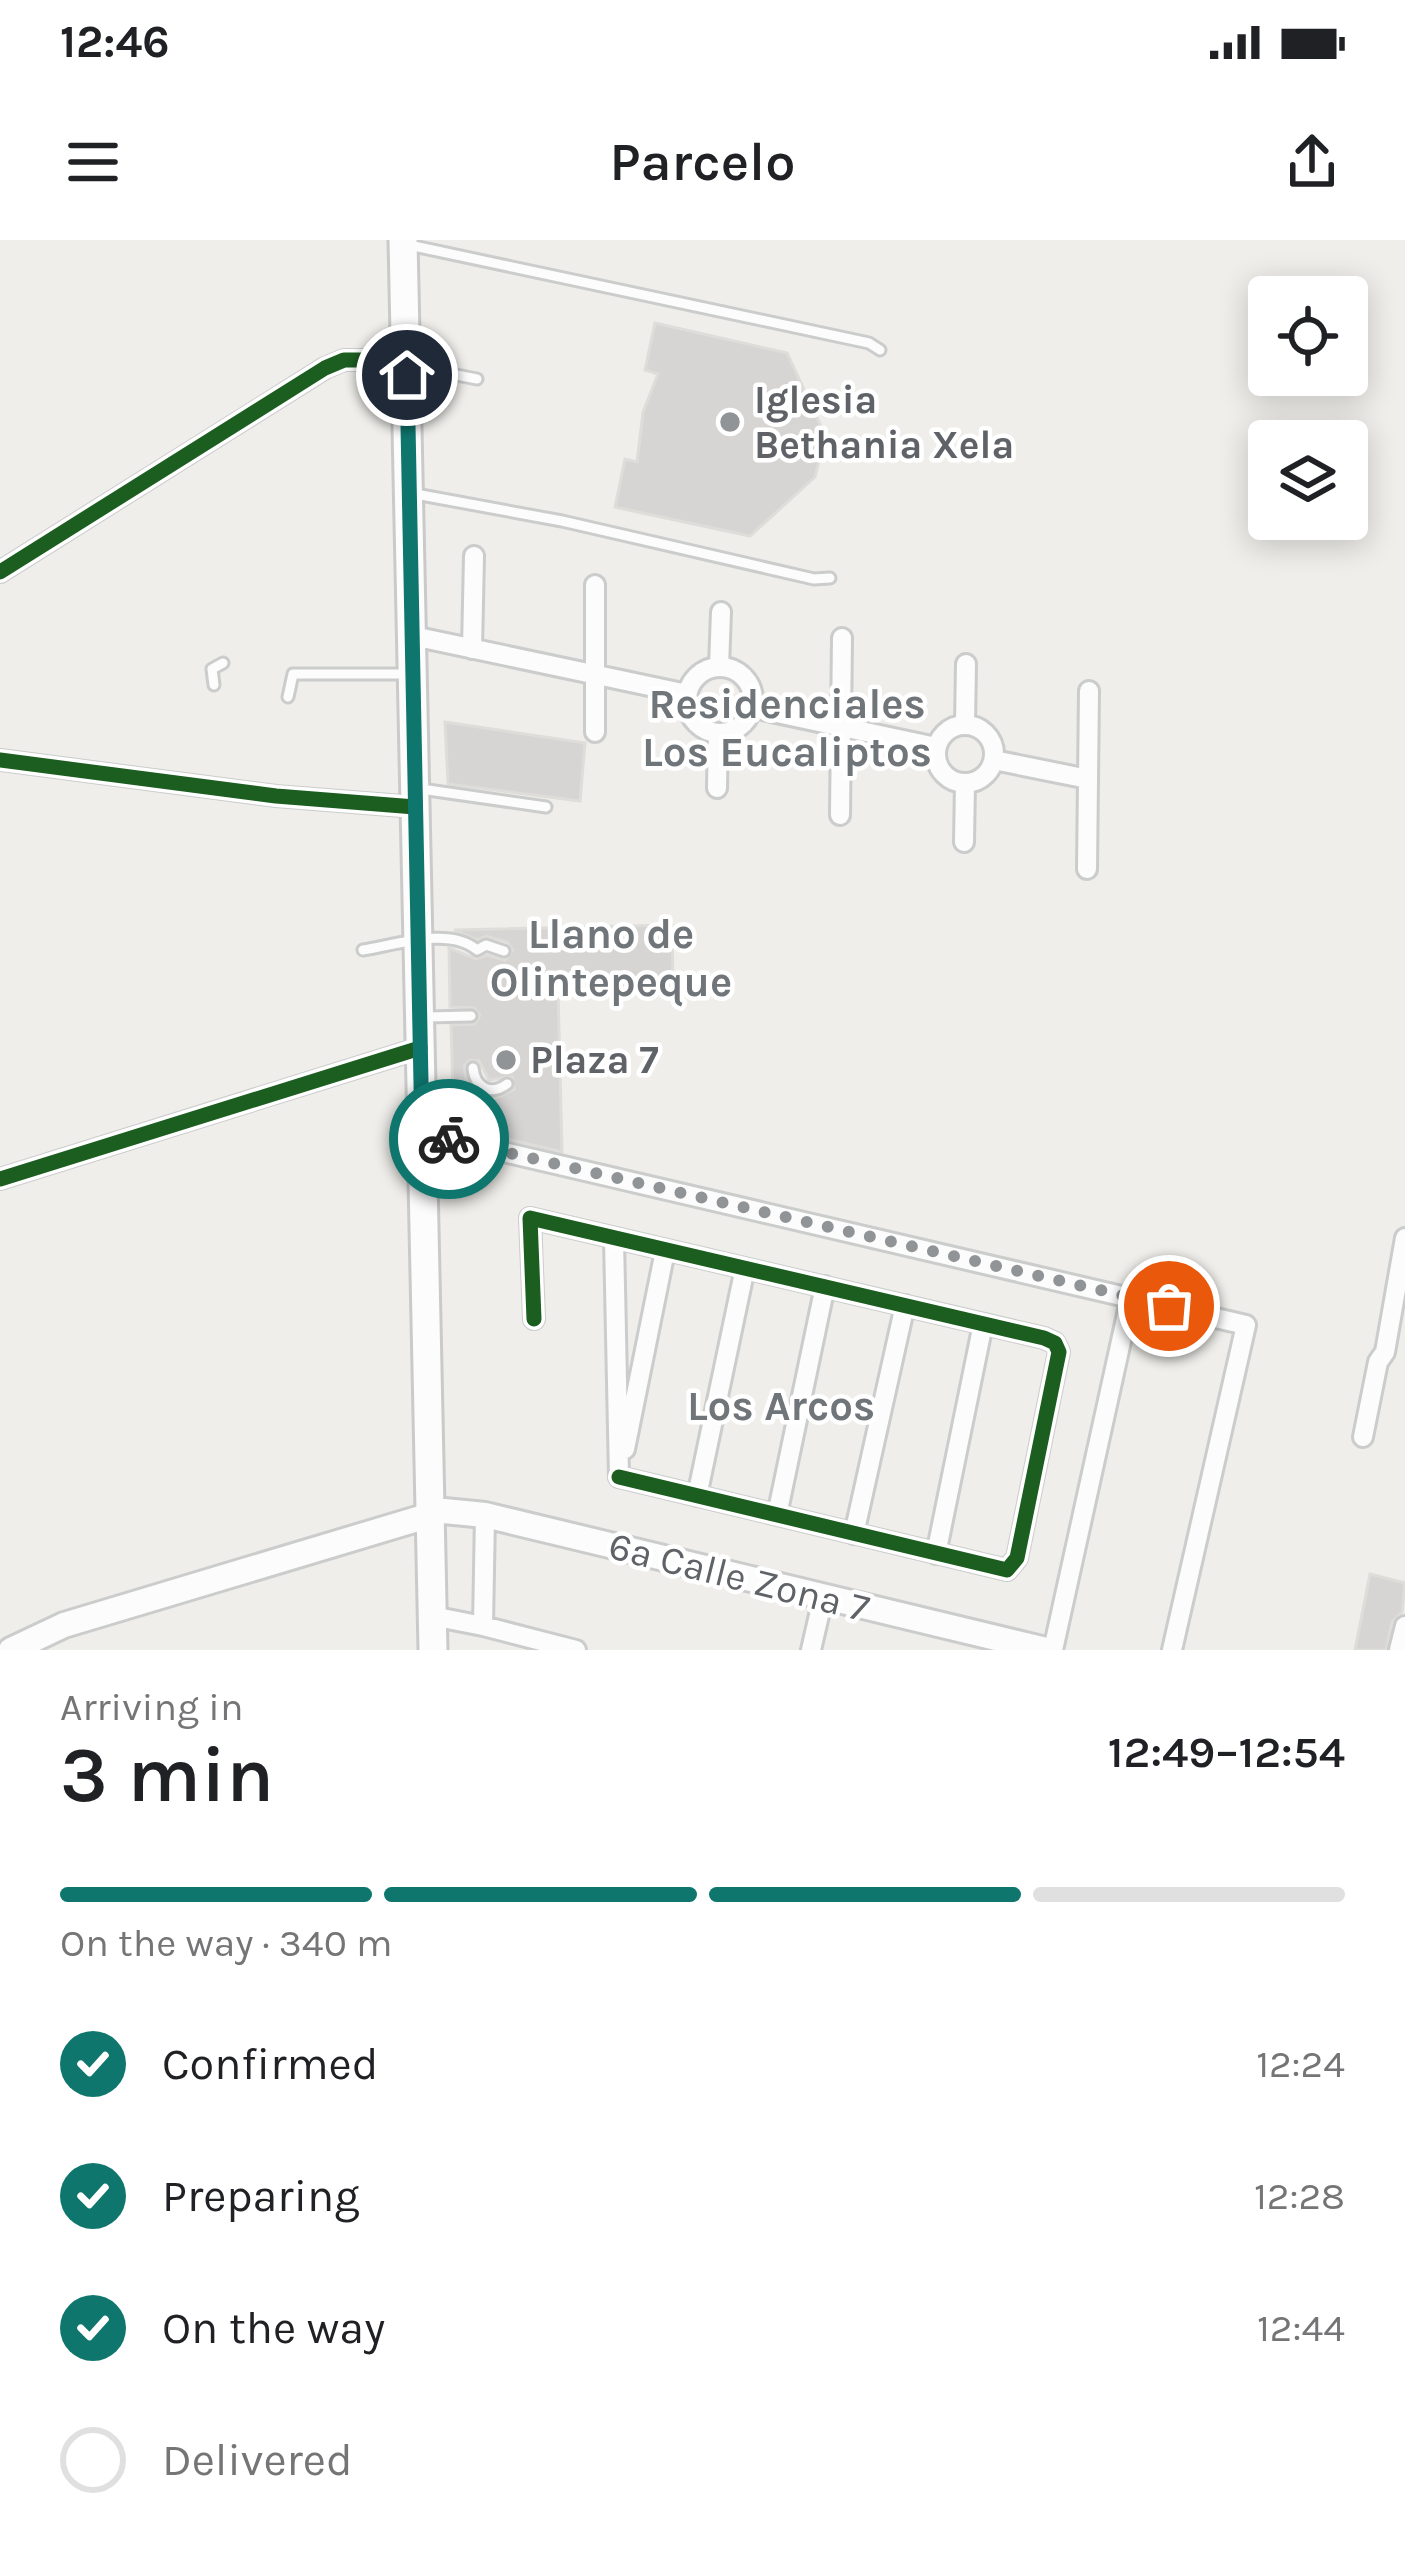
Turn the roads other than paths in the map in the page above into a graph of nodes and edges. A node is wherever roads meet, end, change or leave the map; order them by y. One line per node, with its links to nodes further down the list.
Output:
1 (403, 242): 2 (lane); 3 (main road)
2 (880, 350)
3 (406, 367): 4 (lane); 5 (main road); 7 (street)
4 (478, 380)
5 (410, 493): 8 (lane); 11 (main road)
6 (474, 556): 13 (street)
7 (0, 572)
8 (830, 578)
9 (596, 585): 18 (street)
10 (721, 612): 16 (street)
11 (413, 637): 13 (street); 17 (main road)
12 (842, 638): 25 (street)
13 (472, 649): 18 (street)
14 (223, 663): 19 (lane)
15 (966, 664): 24 (street)
16 (719, 667): 21 (street); 23 (street)
17 (414, 674): 22 (lane); 34 (main road)
18 (595, 675): 21 (street); 26 (street)
19 (214, 686)
20 (1089, 691): 31 (street)
21 (687, 694): 27 (street)
22 (288, 697)
23 (753, 708): 25 (street); 27 (street)
24 (965, 725): 28 (street); 30 (street)
25 (841, 727): 28 (street); 36 (street)
26 (595, 732)
27 (718, 733): 33 (street)
28 (936, 747): 32 (street)
29 (0, 760): 34 (street)
30 (994, 760): 31 (street); 32 (street)
31 (1088, 779): 38 (street)
32 (964, 784): 37 (street)
33 (717, 788)
34 (415, 798): 35 (lane); 39 (main road)
35 (546, 807)
36 (840, 815)
37 (964, 842)
38 (1087, 869)
39 (419, 940): 40 (lane); 41 (lane); 42 (main road)
40 (363, 950)
41 (504, 951)
42 (421, 1016): 43 (lane); 44 (main road)
43 (471, 1016)
44 (421, 1048): 47 (main road); 48 (street)
45 (473, 1068): 46 (lane)
46 (507, 1084)
47 (422, 1133): 54 (street); 62 (main road)
48 (0, 1179)
49 (1405, 1238): 58 (street)
50 (614, 1239): 51 (street); 56 (street); 60 (street)
51 (665, 1251): 52 (street); 60 (street)
52 (745, 1268): 53 (street); 61 (street)
53 (825, 1286): 55 (street); 63 (street)
54 (1131, 1296): 75 (street); 76 (street)
55 (904, 1305): 57 (street); 65 (street)
56 (534, 1319)
57 (983, 1324): 66 (street); 66 (street)
58 (1395, 1354): 59 (street)
59 (1363, 1437)
60 (619, 1477): 61 (street)
61 (697, 1496): 63 (street)
62 (430, 1513): 64 (street, 6a Calle Zona 7); 68 (main road); 71 (street)
63 (777, 1515): 65 (street)
64 (485, 1516): 67 (street, 6a Calle Zona 7); 70 (street)
65 (854, 1534): 66 (street)
66 (936, 1554)
67 (823, 1598): 74 (street); 75 (street, 6a Calle Zona 7)
68 (432, 1616): 70 (street); 72 (main road)
69 (1405, 1626): 77 (street)
70 (483, 1627): 73 (street)
71 (11, 1650)
72 (433, 1650)
73 (576, 1650)
74 (811, 1650)
75 (1050, 1650)
76 (1172, 1650)
77 (1399, 1650)

